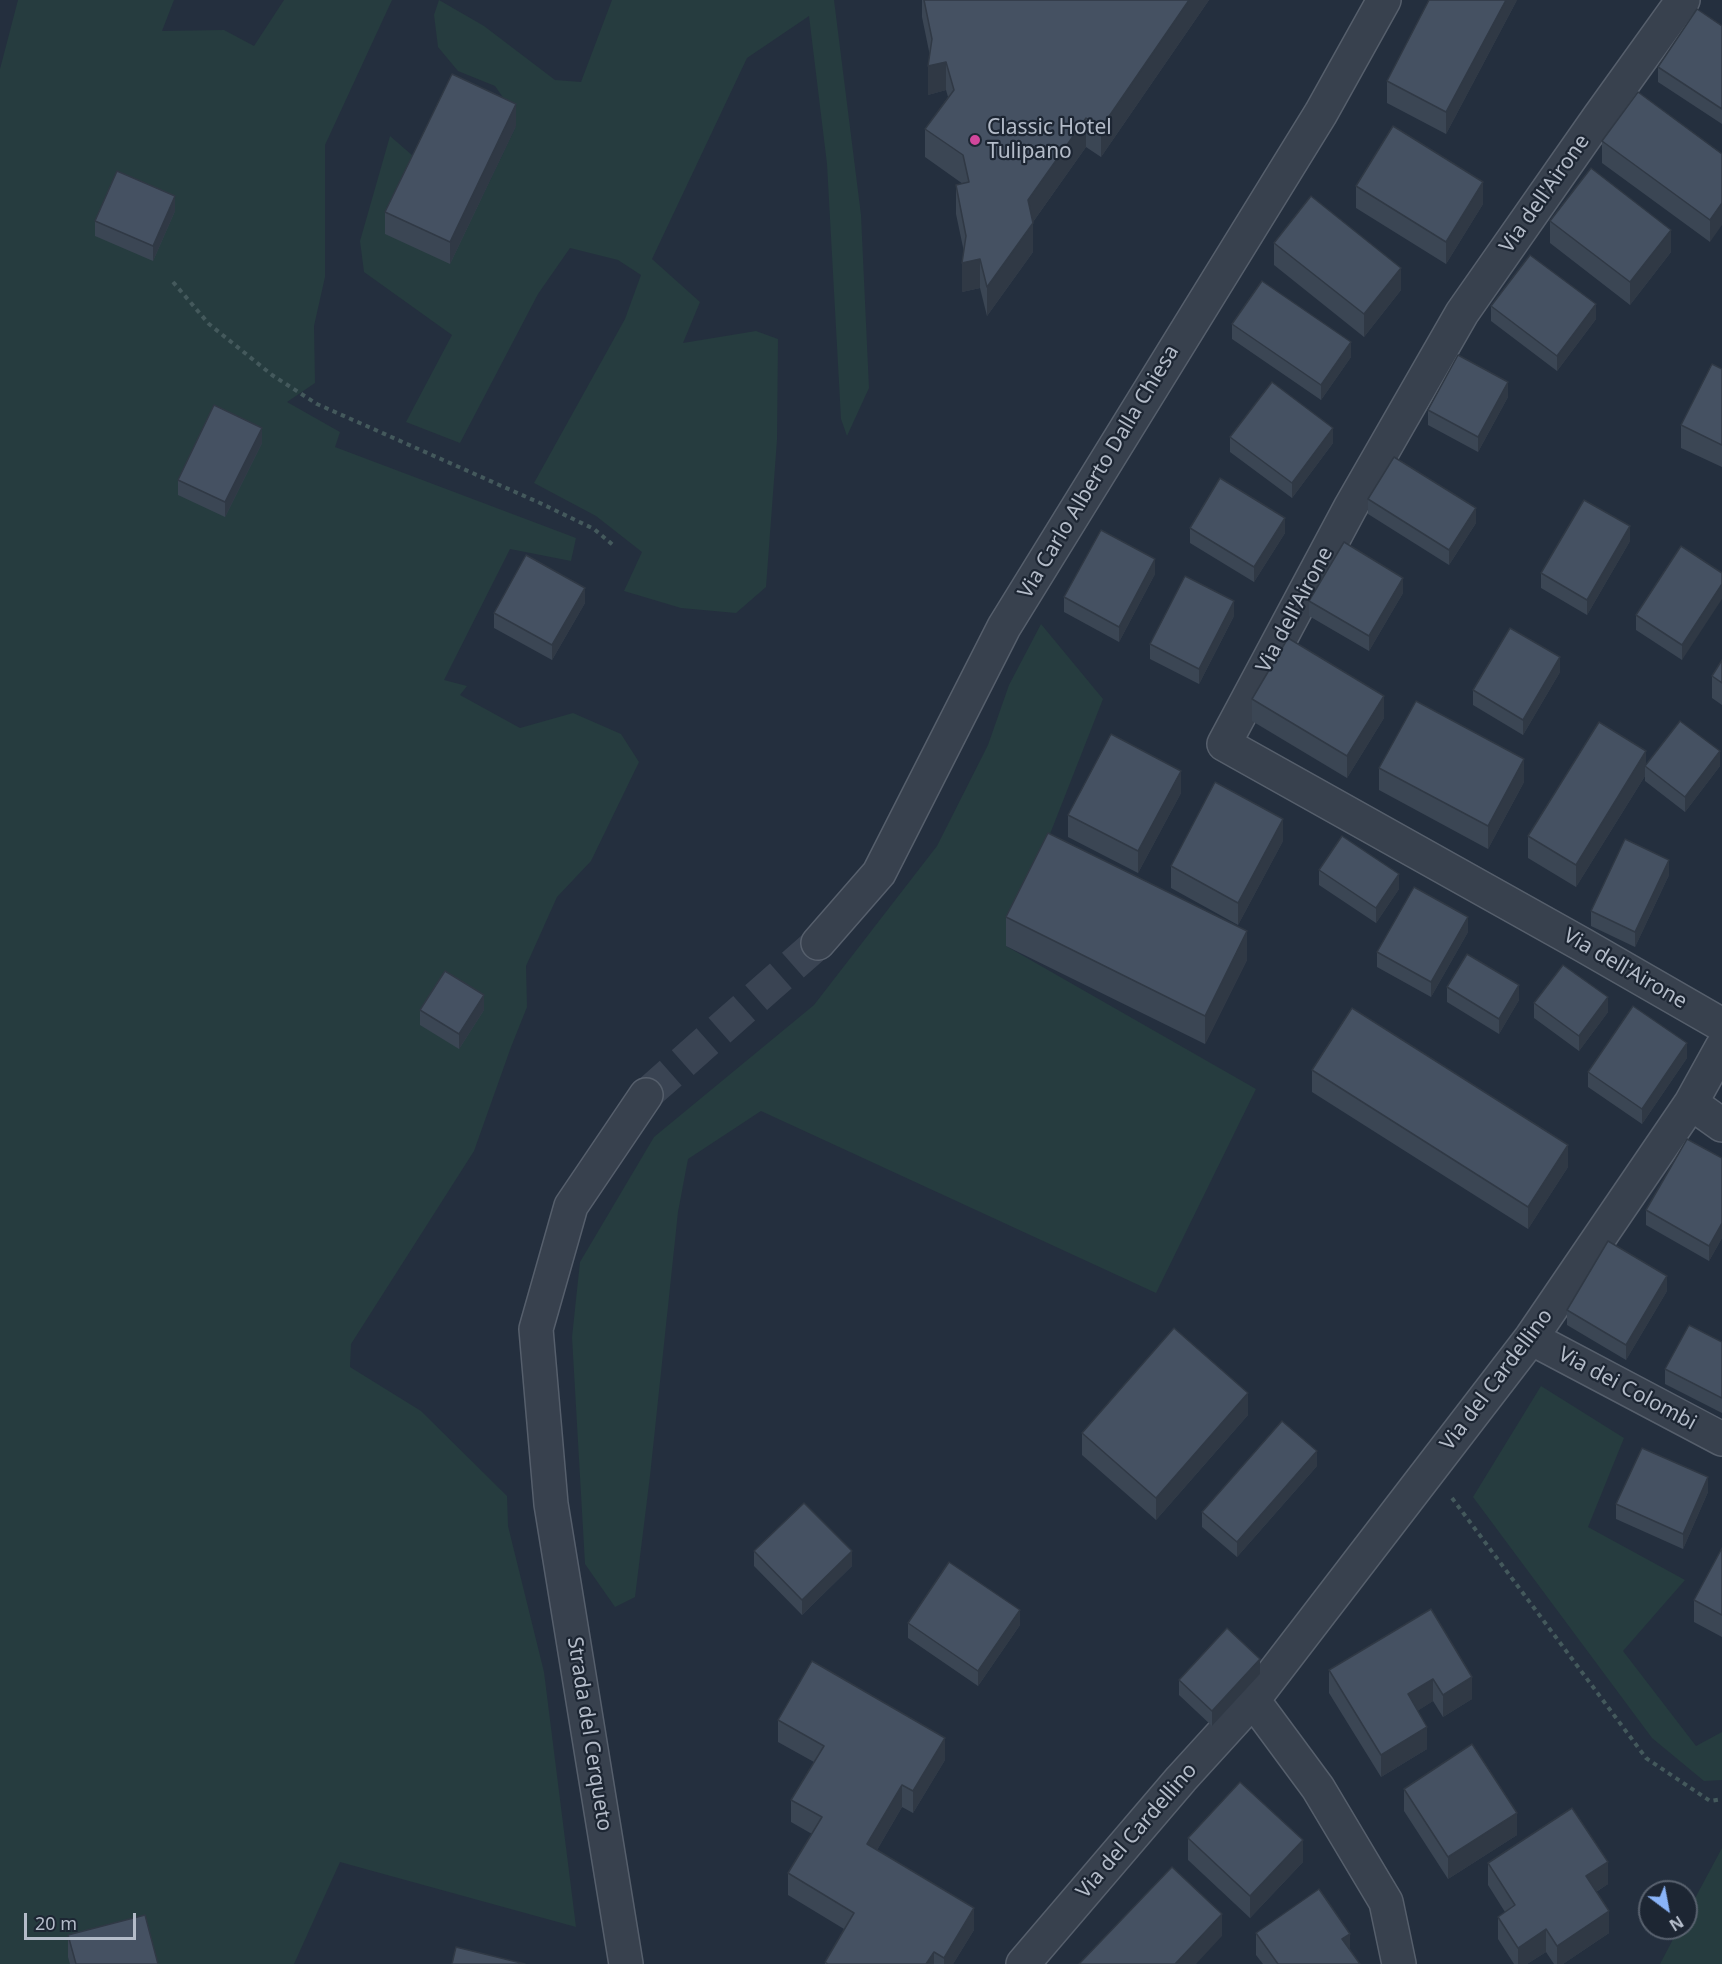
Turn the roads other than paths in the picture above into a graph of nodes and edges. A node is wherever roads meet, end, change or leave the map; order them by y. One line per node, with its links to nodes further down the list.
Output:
1 (1384, 0): 3 (street, Via Carlo Alberto Dalla Chiesa)
2 (1683, 0): 4 (street, Via dell'Airone)
3 (818, 943)
4 (1722, 1025)
5 (1722, 1047): 7 (street, Via del Cardellino)
6 (646, 1095): 12 (street, Strada del Cerqueto)
7 (1691, 1103): 8 (street); 9 (street, Via del Cardellino)
8 (1722, 1125)
9 (1532, 1338): 10 (street, Via dei Colombi); 11 (street, Via del Cardellino)
10 (1722, 1439)
11 (1253, 1700): 13 (street, Via del Cardellino); 14 (street)
12 (627, 1964)
13 (1023, 1964)
14 (1399, 1964)

